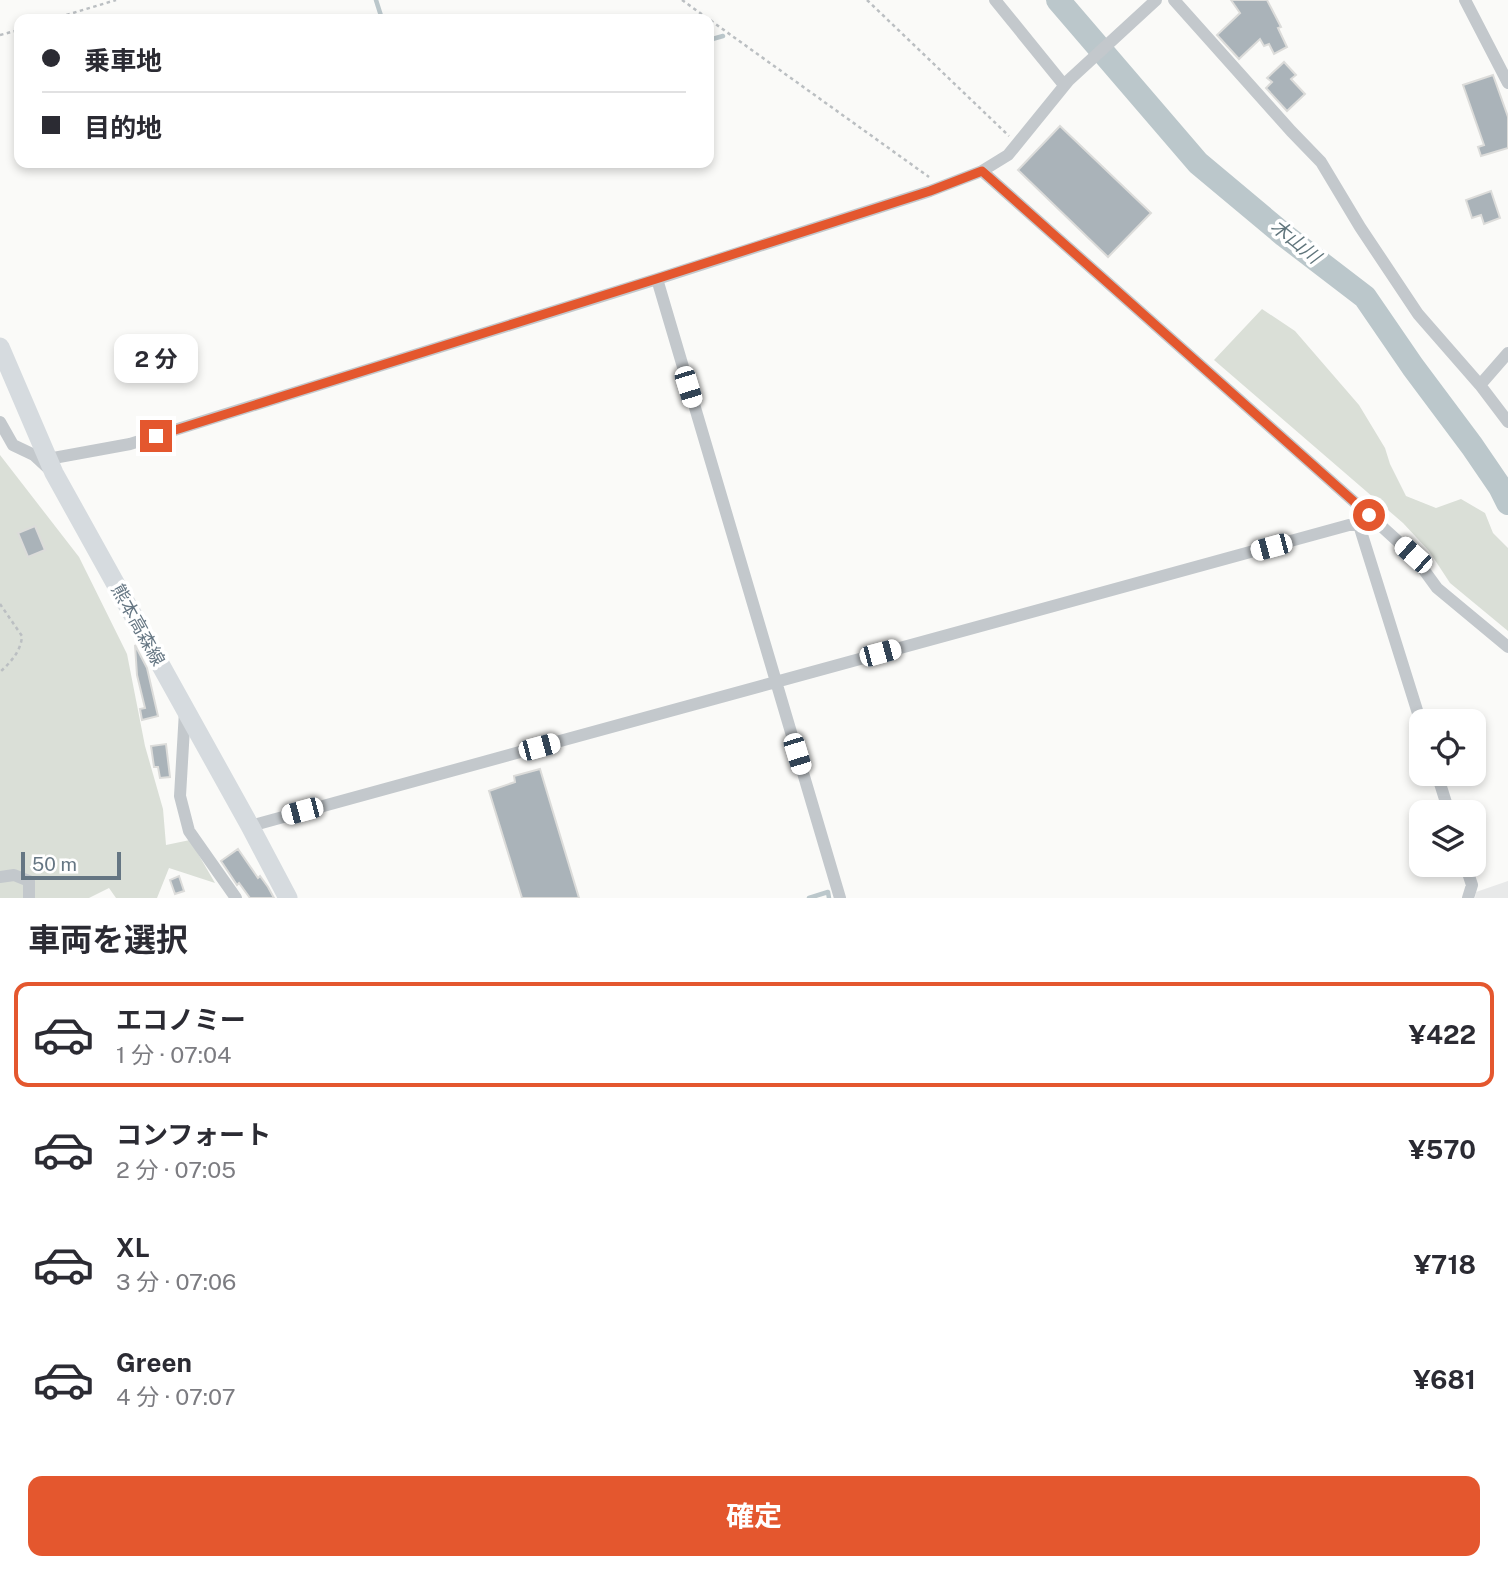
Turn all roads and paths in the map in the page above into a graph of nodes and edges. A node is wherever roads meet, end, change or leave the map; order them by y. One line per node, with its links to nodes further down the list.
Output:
1 (116, 0): 8 (path)
2 (682, 0): 9 (path)
3 (867, 0): 13 (path)
4 (995, 0): 11 (street)
5 (1156, 0): 11 (street)
6 (1174, 0): 19 (street)
7 (1465, 0): 12 (street)
8 (70, 14)
9 (702, 14)
10 (714, 23): 15 (path)
11 (1066, 82): 13 (street)
12 (1508, 83)
13 (1017, 144): 14 (street)
14 (982, 171): 15 (street); 23 (street)
15 (942, 186): 16 (street)
16 (656, 279): 22 (street); 28 (street)
17 (0, 347): 22 (main road, 熊本高森線)
18 (1508, 353): 19 (street)
19 (1479, 385): 21 (street)
20 (0, 422): 22 (street)
21 (1508, 422)
22 (51, 466): 29 (main road, 熊本高森線)
23 (1369, 515): 24 (street); 26 (street)
24 (1359, 525): 28 (street); 30 (street)
25 (0, 604): 27 (path)
26 (1508, 647)
27 (0, 672)
28 (776, 682): 31 (street); 37 (street)
29 (185, 709): 31 (main road, 熊本高森線); 35 (street)
30 (1417, 709)
31 (250, 826): 36 (main road, 熊本高森線)
32 (0, 877): 34 (street)
33 (1469, 877): 38 (street)
34 (29, 898)
35 (236, 898)
36 (288, 898)
37 (840, 898)
38 (1468, 898)

